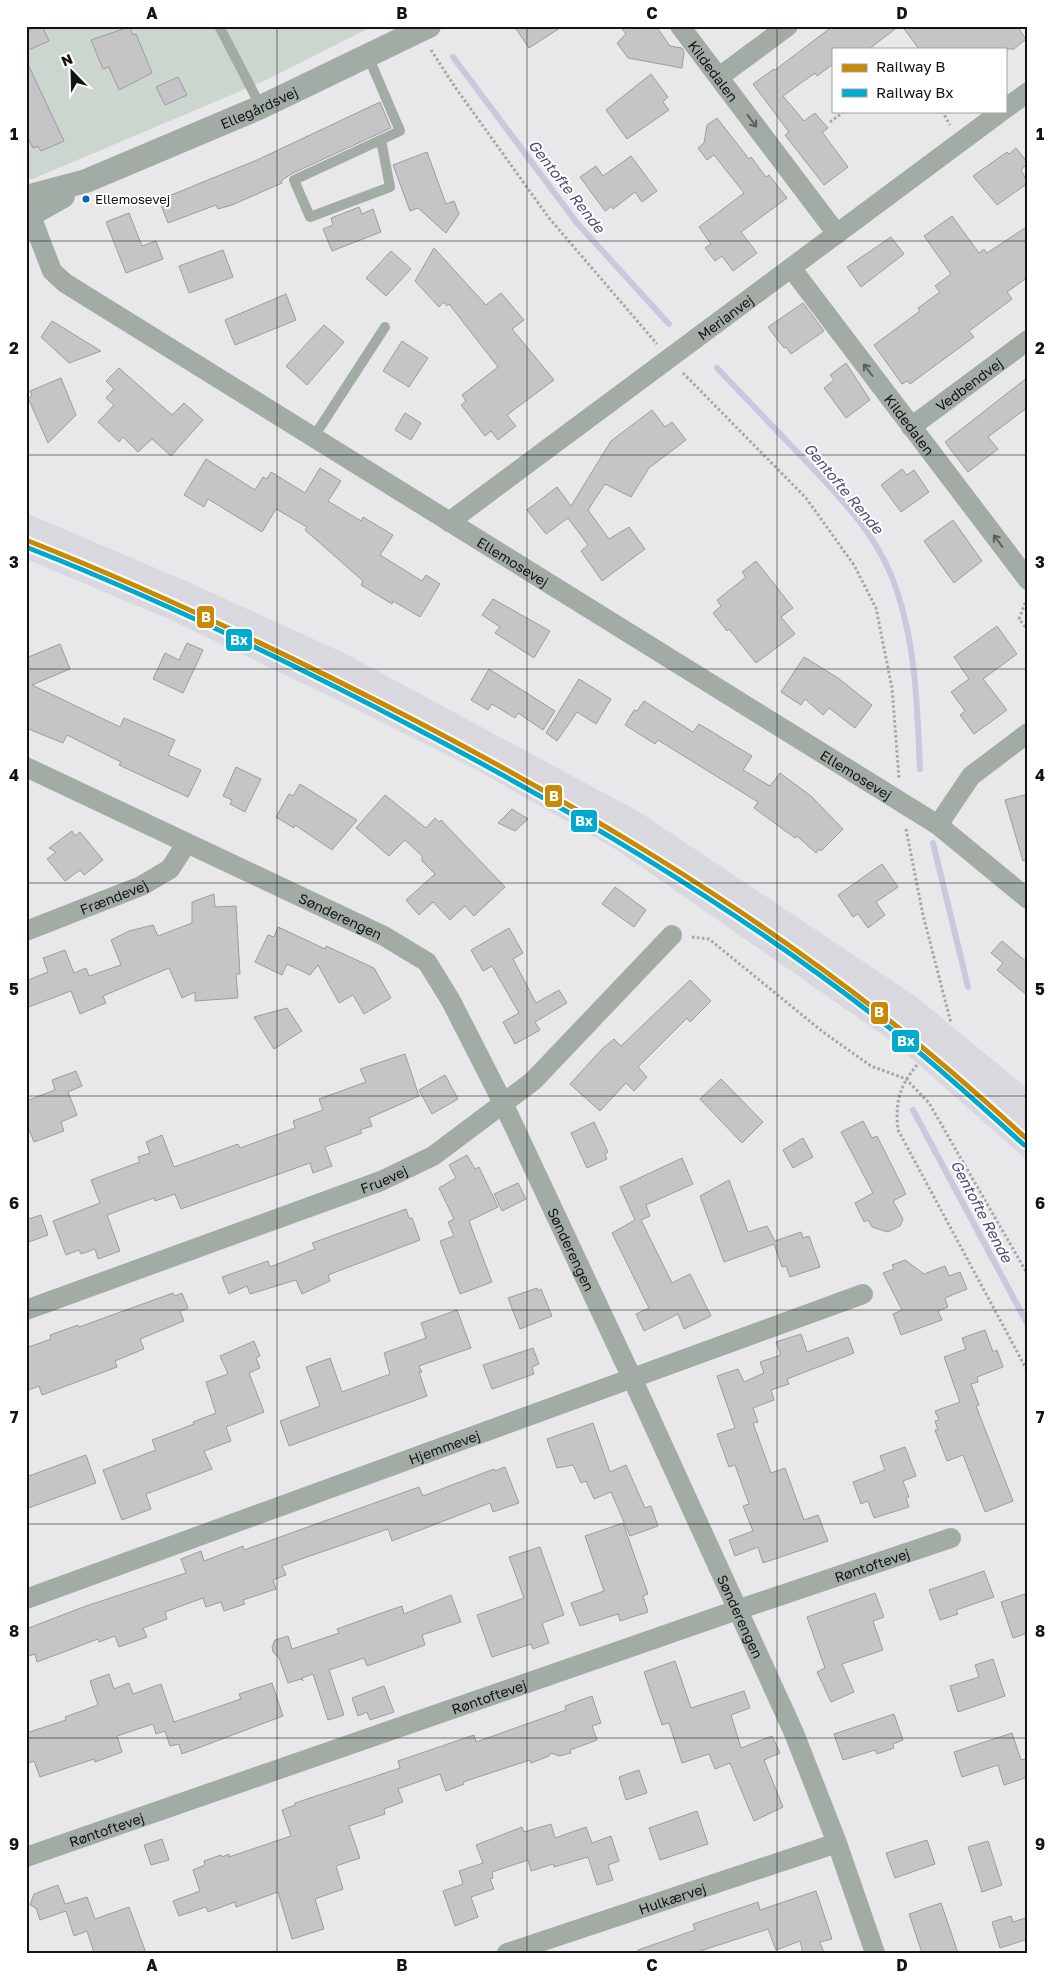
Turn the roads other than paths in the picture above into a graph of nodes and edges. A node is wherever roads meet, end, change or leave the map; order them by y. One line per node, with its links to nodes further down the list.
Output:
1 (219, 26): 8 (lane)
2 (680, 26): 6 (street, Kildedalen)
3 (788, 26): 6 (street)
4 (424, 29): 5 (street, Ellegårdsvej)
5 (368, 56): 8 (street, Ellegårdsvej); 11 (lane)
6 (719, 78): 13 (street, Kildedalen, one-way to 13)
7 (1028, 92): 9 (street)
8 (261, 107): 12 (street, Ellegårdsvej)
9 (1006, 108)
10 (1001, 112): 13 (street, Merianvej)
11 (381, 140): 11 (lane)
12 (27, 208): 18 (street, Ellemosevej)
13 (837, 234): 14 (street, Merianvej)
14 (792, 269): 17 (street, Kildedalen, one-way to 14); 19 (street, Merianvej)
15 (385, 327): 18 (lane)
16 (1028, 340): 17 (street, Vedbendvej)
17 (911, 427): 20 (street, Kildedalen, one-way to 17)
18 (313, 438): 19 (street, Ellemosevej)
19 (449, 522): 23 (street, Ellemosevej)
20 (1028, 580)
21 (1028, 733): 23 (street)
22 (26, 767): 24 (street, Sønderengen)
23 (938, 824): 25 (street, Ellemosevej)
24 (186, 844): 26 (street, Frændevej); 28 (street, Sønderengen)
25 (1028, 899)
26 (26, 931)
27 (672, 935): 28 (street, Fruevej)
28 (504, 1105): 30 (street, Fruevej); 31 (street, Sønderengen)
29 (863, 1294): 31 (street, Hjemmevej)
30 (26, 1310)
31 (632, 1378): 33 (street, Hjemmevej); 34 (street, Sønderengen)
32 (951, 1538): 34 (street, Røntoftevej)
33 (26, 1599)
34 (737, 1610): 35 (street, Sønderengen); 36 (street, Røntoftevej)
35 (837, 1842): 37 (street, Hulkærvej); 38 (street, Sønderengen)
36 (26, 1857)
37 (507, 1953)
38 (875, 1953)

